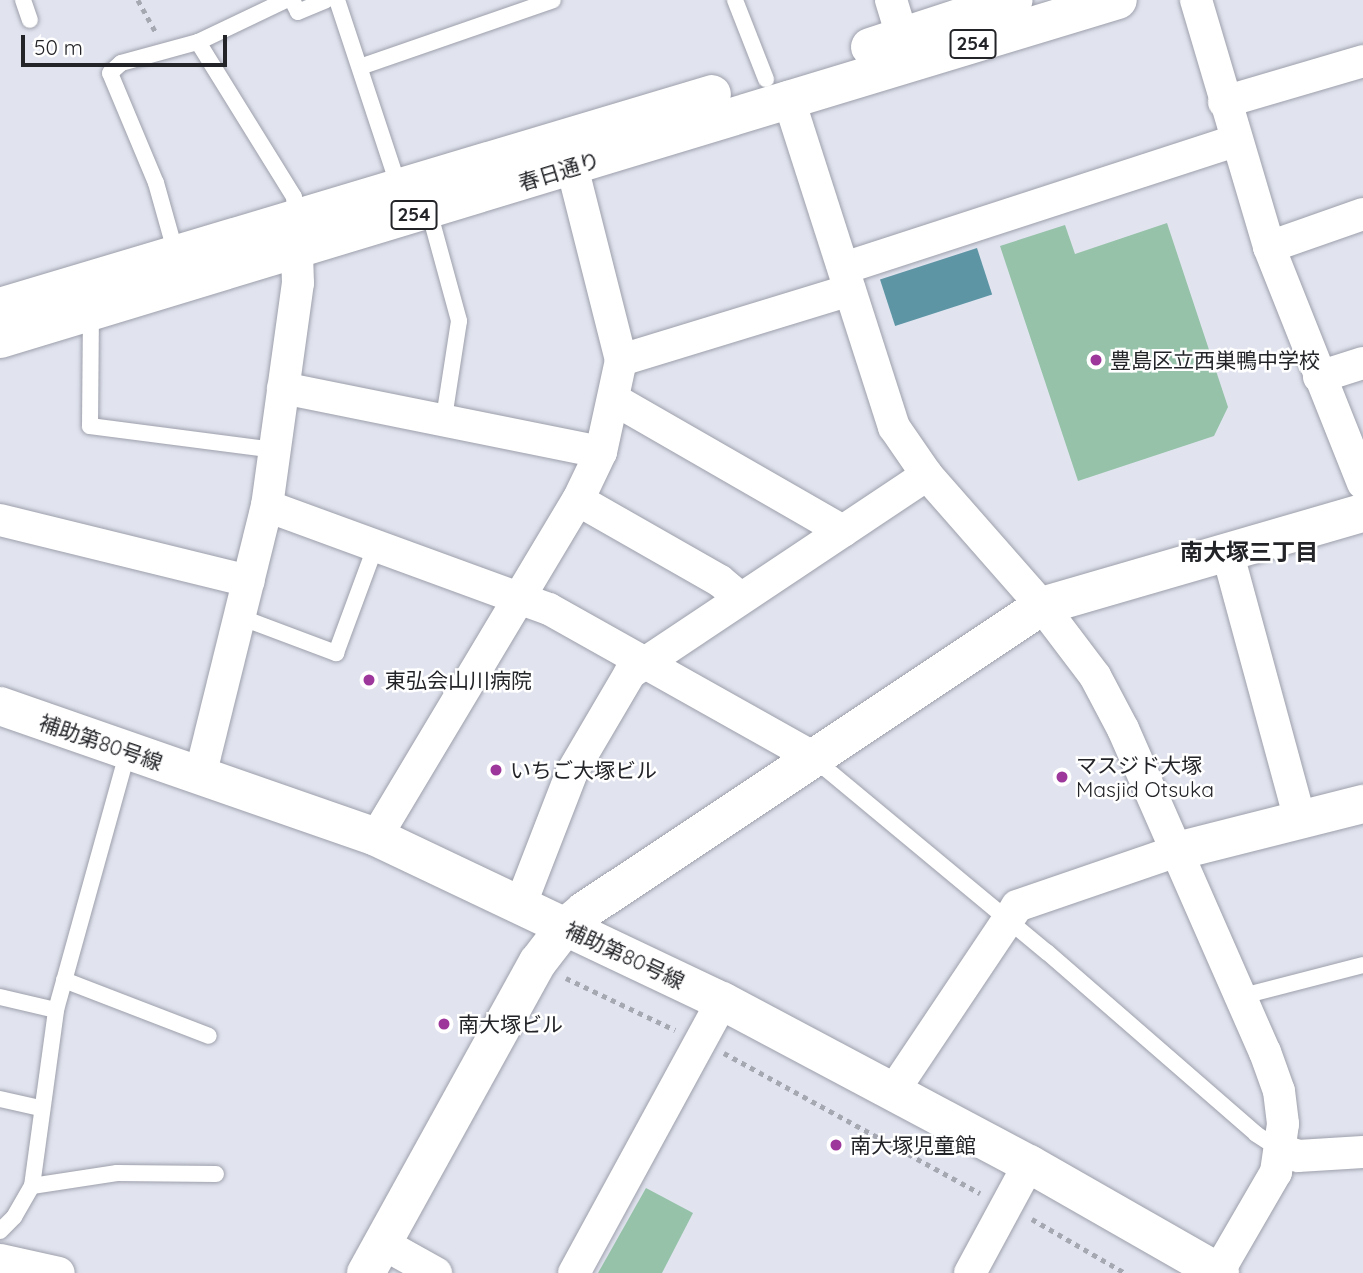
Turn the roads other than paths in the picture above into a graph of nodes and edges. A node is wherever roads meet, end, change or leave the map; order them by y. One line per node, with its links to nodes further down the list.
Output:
1 (23, 0): 12 (lane)
2 (286, 0): 14 (lane)
3 (292, 0): 4 (lane)
4 (326, 0)
5 (337, 0): 16 (lane)
6 (553, 0): 16 (lane)
7 (735, 0): 17 (lane)
8 (891, 0): 13 (street)
9 (1014, 0): 13 (main road, 春日通り / 254)
10 (1118, 0): 17 (main road, 春日通り / 254)
11 (1196, 0): 18 (street)
12 (30, 20)
13 (902, 37): 17 (main road, 春日通り / 254)
14 (198, 42): 23 (lane); 25 (lane)
15 (1363, 61): 18 (street)
16 (360, 67): 21 (lane)
17 (777, 88): 20 (main road, 春日通り / 254); 21 (main road, 春日通り / 254); 26 (street)
18 (1224, 102): 19 (street)
19 (1235, 141): 24 (street); 26 (street)
20 (572, 167): 21 (main road, 春日通り / 254); 30 (street)
21 (414, 200): 23 (main road, 春日通り / 254); 35 (lane)
22 (1363, 214): 24 (street)
23 (297, 233): 25 (main road, 春日通り / 254); 28 (main road, 春日通り / 254); 33 (street)
24 (1269, 247): 32 (street)
25 (176, 254): 27 (main road, 春日通り / 254)
26 (847, 279): 30 (street); 38 (street)
27 (0, 307)
28 (91, 311): 29 (main road, 春日通り / 254); 36 (lane)
29 (0, 338)
30 (621, 360): 34 (street)
31 (1363, 363): 32 (street)
32 (1318, 377): 39 (street)
33 (283, 388): 35 (street); 36 (street)
34 (615, 401): 37 (street); 44 (street)
35 (444, 418): 37 (street)
36 (275, 450): 41 (street)
37 (601, 452): 40 (street)
38 (927, 475): 44 (street); 50 (street)
39 (1363, 483)
40 (578, 500): 48 (street); 49 (street)
41 (267, 506): 45 (street); 47 (street)
42 (1363, 513): 46 (main road)
43 (0, 520): 47 (street)
44 (843, 531): 49 (street)
45 (376, 545): 48 (street); 51 (lane)
46 (1227, 551): 50 (main road); 58 (street)
47 (249, 581): 51 (street)
48 (520, 596): 52 (street); 59 (street)
49 (740, 598): 52 (street)
50 (1042, 606): 55 (main road); 60 (street)
51 (240, 617): 56 (street)
52 (644, 664): 55 (street); 61 (street)
53 (0, 706): 54 (main road, 補助第80号線)
54 (128, 751): 56 (main road, 補助第80号線); 65 (lane)
55 (813, 757): 62 (lane); 63 (main road)
56 (200, 776): 59 (main road, 補助第80号線)
57 (1363, 804): 58 (main road)
58 (1300, 820): 60 (main road)
59 (376, 837): 61 (main road, 補助第80号線)
60 (1177, 851): 62 (street); 66 (street)
61 (520, 906): 63 (main road, 補助第80号線)
62 (1010, 921): 71 (street); 74 (lane)
63 (565, 927): 68 (main road, 補助第80号線); 80 (main road)
64 (1363, 965): 66 (lane)
65 (64, 980): 69 (lane); 70 (lane)
66 (1243, 996): 74 (street)
67 (0, 997): 69 (lane)
68 (722, 1001): 71 (main road, 補助第80号線); 85 (street)
69 (56, 1010): 73 (lane)
70 (209, 1036)
71 (894, 1090): 76 (main road, 補助第80号線)
72 (0, 1099): 73 (lane)
73 (40, 1108): 78 (lane)
74 (1280, 1150): 75 (street); 82 (street)
75 (1363, 1153)
76 (1029, 1164): 82 (main road, 補助第80号線); 86 (street)
77 (216, 1174): 78 (lane)
78 (32, 1186): 79 (lane)
79 (0, 1231)
80 (374, 1258): 84 (street)
81 (0, 1260): 83 (street)
82 (1219, 1272)
83 (59, 1273)
84 (436, 1273)
85 (574, 1273)
86 (970, 1273)

